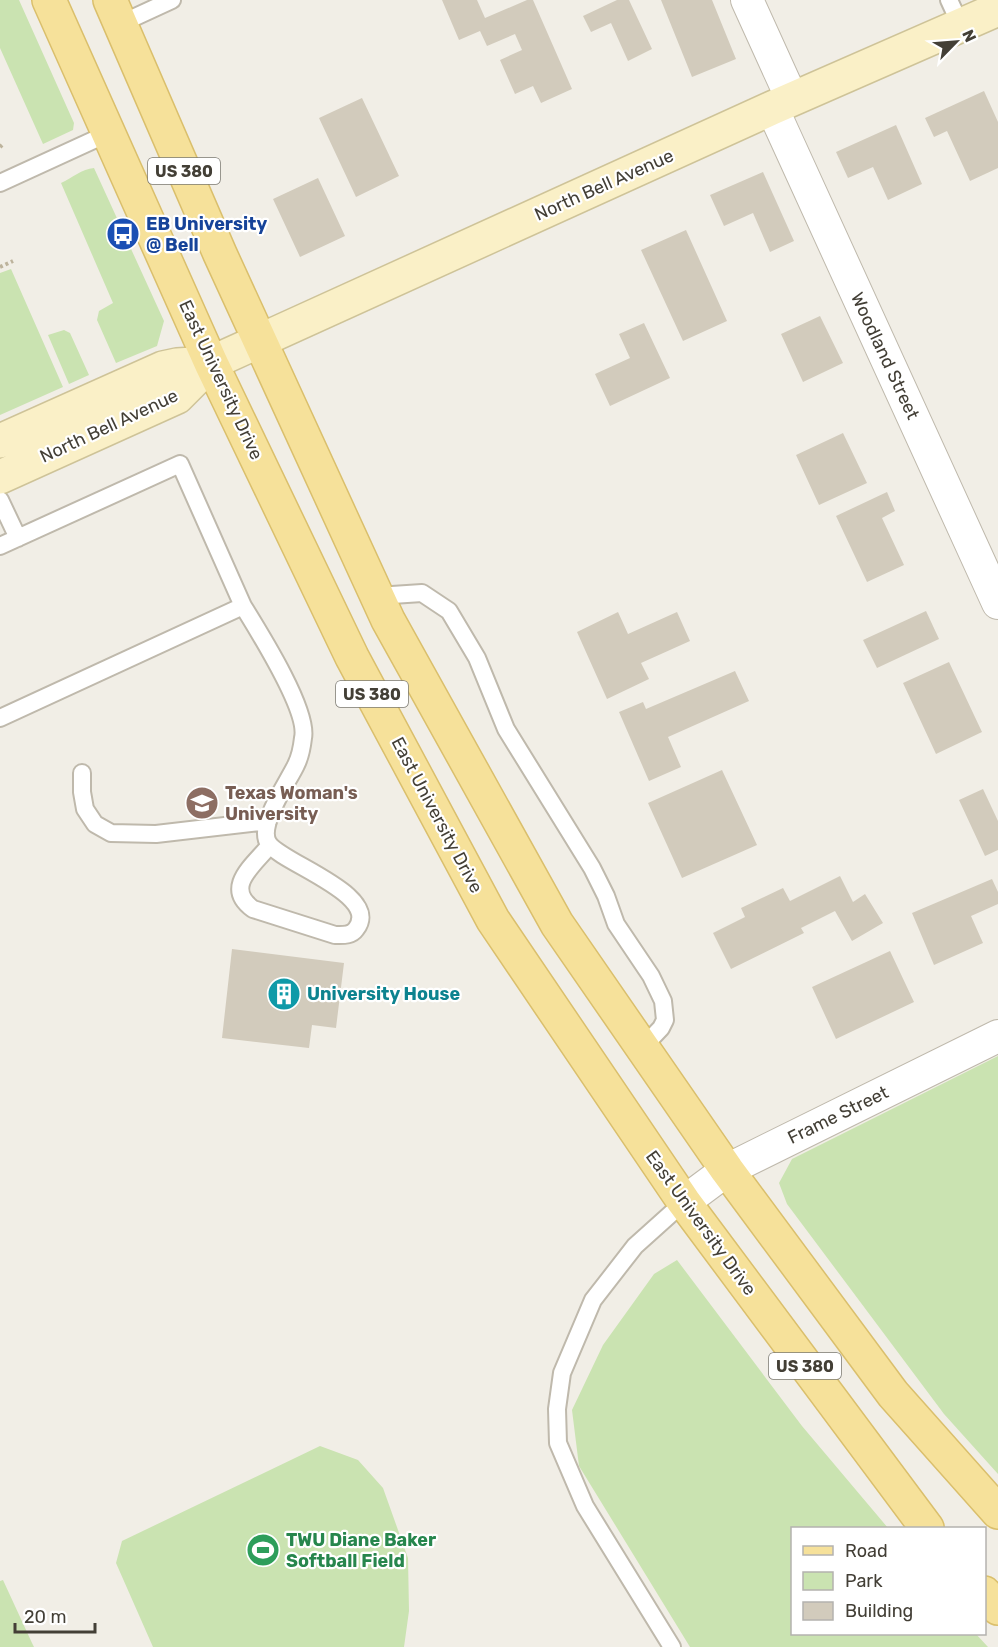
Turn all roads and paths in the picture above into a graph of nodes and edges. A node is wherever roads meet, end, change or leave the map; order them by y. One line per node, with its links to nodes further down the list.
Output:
1 (50, 0): 8 (main road, East University Drive / US 380)
2 (172, 0): 5 (lane)
3 (747, 0): 7 (street, Woodland Street)
4 (998, 9): 6 (main road, North Bell Avenue)
5 (115, 12): 12 (main road, US 380)
6 (955, 13): 7 (main road, North Bell Avenue)
7 (782, 104): 12 (main road, North Bell Avenue); 20 (street, Woodland Street)
8 (109, 133): 9 (lane); 13 (main road, East University Drive / US 380)
9 (0, 183)
10 (13, 261): 11 (path)
11 (0, 267)
12 (260, 342): 13 (main road, North Bell Avenue); 19 (main road, US 380)
13 (211, 363): 14 (main road, North Bell Avenue); 15 (main road, North Bell Avenue); 29 (main road, East University Drive / US 380)
14 (0, 441)
15 (0, 477)
16 (0, 500): 17 (lane)
17 (18, 538): 18 (lane); 21 (lane)
18 (0, 546)
19 (377, 596): 27 (main road, US 380); 27 (lane)
20 (998, 603)
21 (243, 606): 22 (lane); 24 (lane)
22 (0, 717)
23 (82, 773): 24 (lane)
24 (268, 820): 25 (lane)
25 (270, 845): 25 (lane)
26 (998, 1036): 28 (street, Frame Street)
27 (642, 1048): 28 (main road, US 380)
28 (727, 1170): 29 (street, Frame Street); 30 (main road, US 380)
29 (684, 1202): 31 (main road, East University Drive / US 380); 34 (lane)
30 (998, 1512)
31 (926, 1527)
32 (986, 1595): 33 (main road)
33 (998, 1608)
34 (672, 1647)

